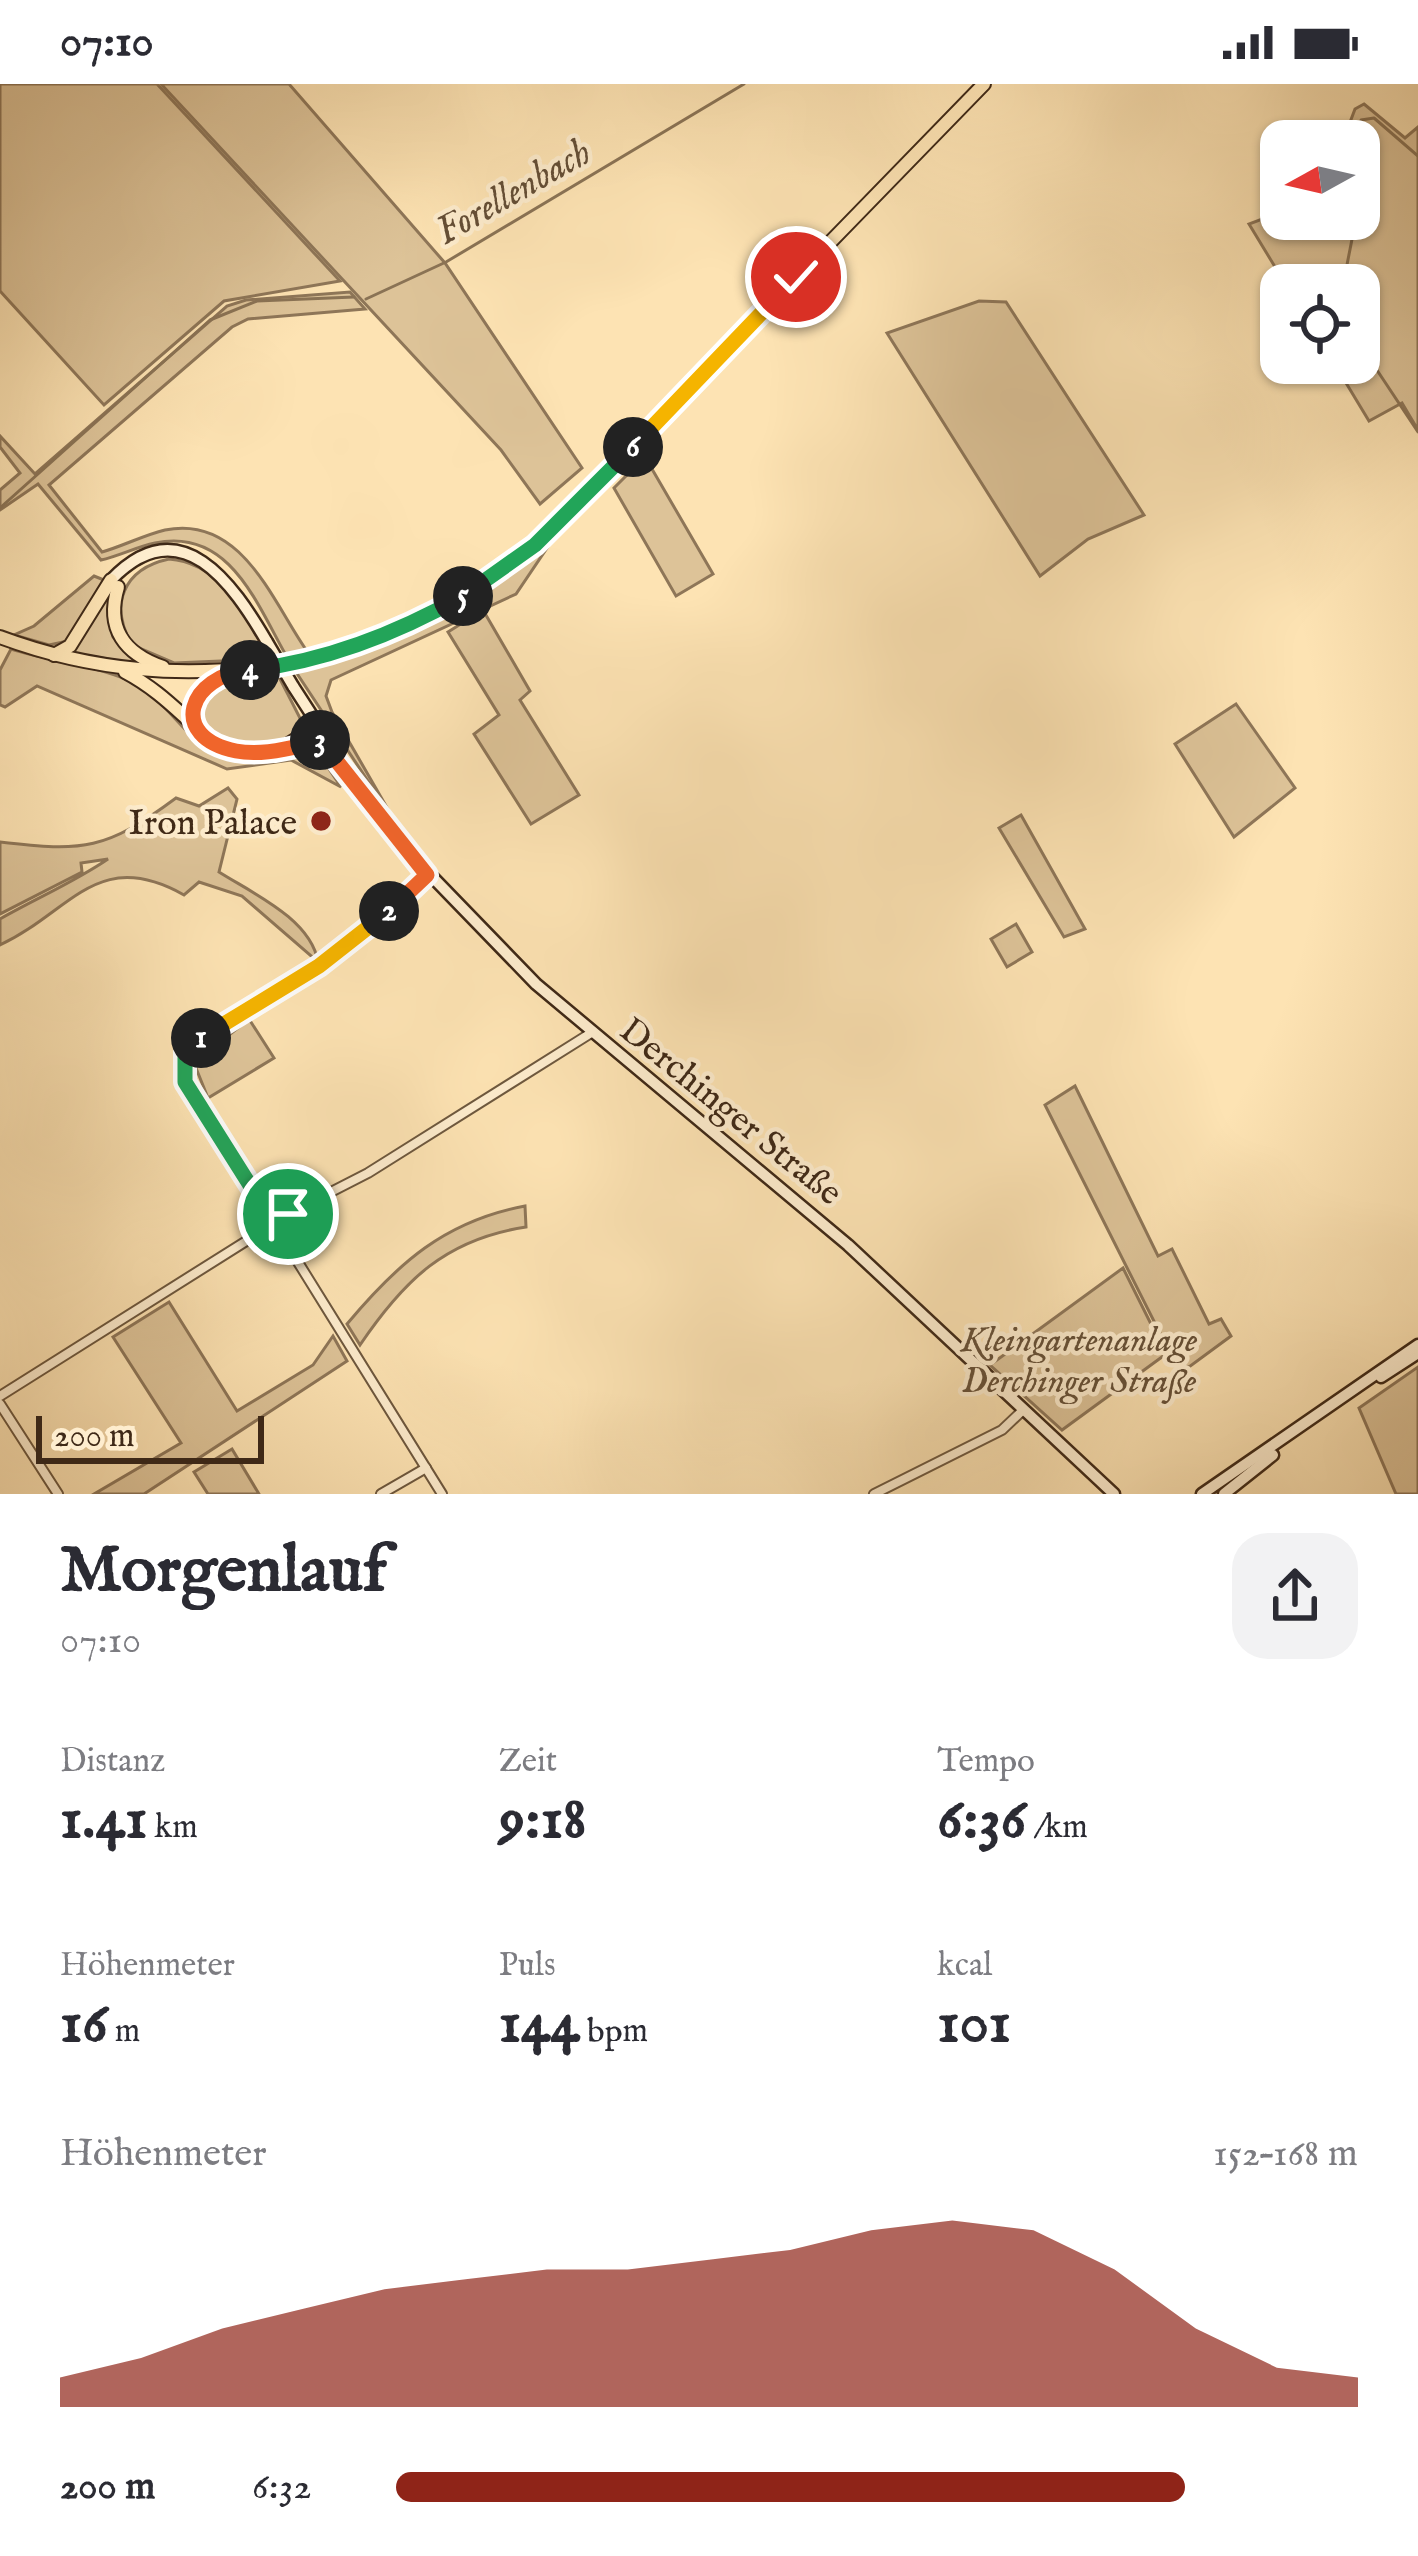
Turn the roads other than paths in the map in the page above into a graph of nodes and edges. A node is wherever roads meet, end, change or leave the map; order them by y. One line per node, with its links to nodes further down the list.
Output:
1 (984, 84): 6 (main road)
2 (114, 584): 4 (main road); 7 (main road); 8 (main road, Derchinger Straße, bridge)
3 (0, 638): 4 (main road)
4 (52, 656): 5 (main road)
5 (118, 669): 7 (main road); 9 (main road)
6 (234, 671): 7 (main road); 9 (main road)
7 (176, 672)
8 (320, 732): 9 (main road); 10 (main road, Derchinger Straße)
9 (205, 738)
10 (427, 875): 11 (main road, Derchinger Straße); 12 (street)
11 (591, 1033): 13 (street); 18 (main road, Derchinger Straße)
12 (265, 1209): 13 (street); 14 (street)
13 (288, 1214): 15 (street)
14 (259, 1232): 15 (street); 17 (street)
15 (283, 1238): 19 (street)
16 (1418, 1349): 25 (main road); 26 (main road)
17 (0, 1400): 20 (street)
18 (1022, 1411): 23 (street); 24 (main road, Derchinger Straße)
19 (426, 1468): 21 (street); 22 (street)
20 (58, 1494)
21 (381, 1494)
22 (442, 1494)
23 (874, 1494)
24 (1114, 1494)
25 (1202, 1494)
26 (1224, 1494)

